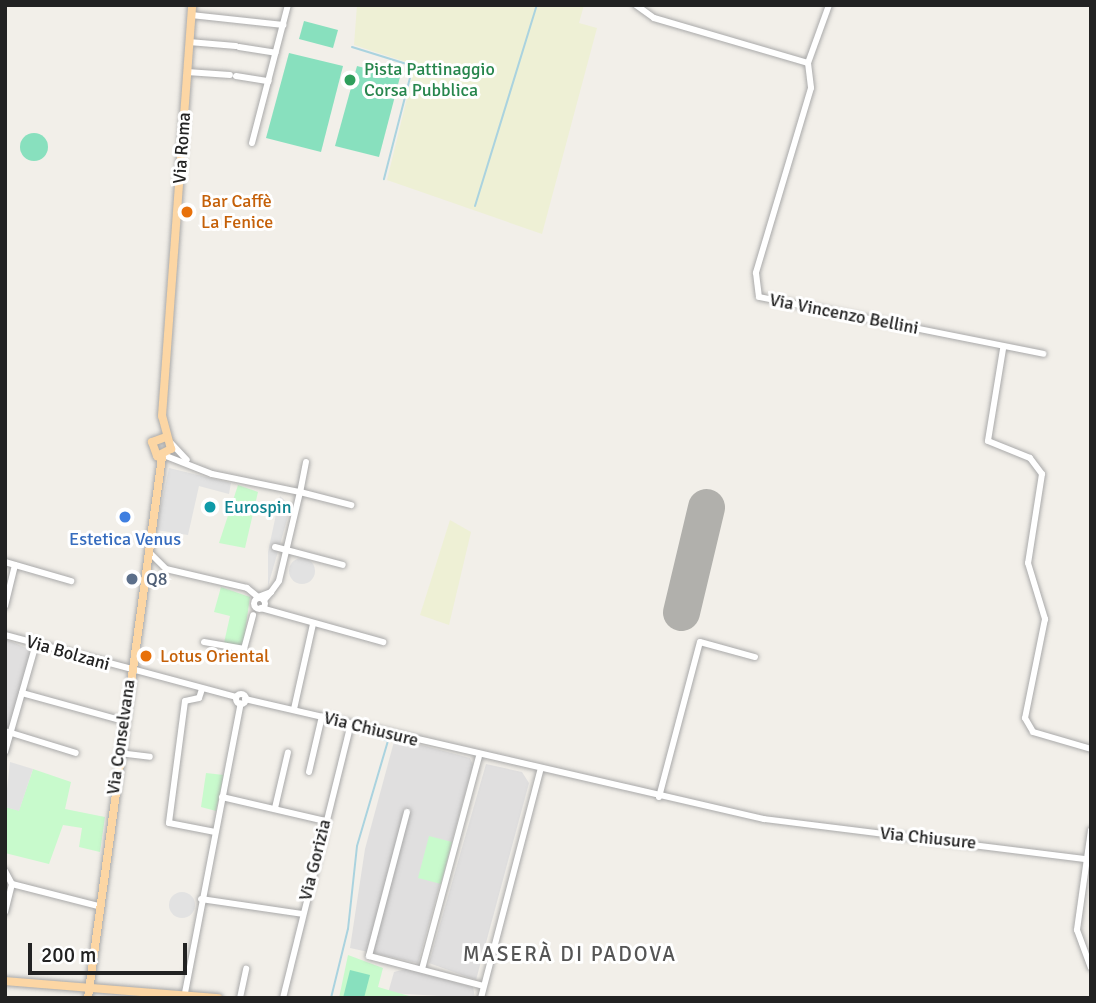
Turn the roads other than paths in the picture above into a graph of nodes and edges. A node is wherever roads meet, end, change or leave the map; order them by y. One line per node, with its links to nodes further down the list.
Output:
1 (288, 5): 5 (street)
2 (636, 5): 8 (street)
3 (829, 5): 8 (street)
4 (191, 10): 5 (street); 6 (main road, Via Roma)
5 (283, 25): 7 (street)
6 (189, 42): 7 (street); 9 (main road, Via Roma)
7 (276, 53): 10 (street)
8 (808, 63): 12 (street, Via Vincenzo Bellini)
9 (187, 72): 10 (street); 14 (main road, Via Roma)
10 (269, 81): 11 (street)
11 (252, 144)
12 (1003, 349): 13 (street, Via Vincenzo Bellini); 46 (street)
13 (1043, 354)
14 (164, 439): 15 (main road, Via Conselvana); 15 (main road); 16 (street)
15 (161, 456): 16 (street); 20 (main road, Via Conselvana)
16 (189, 462): 18 (street)
17 (306, 462): 18 (street)
18 (300, 492): 19 (street); 22 (street)
19 (351, 505)
20 (146, 547): 26 (street); 28 (main road, Via Conselvana)
21 (275, 547): 22 (street)
22 (287, 549): 25 (street); 29 (street)
23 (5, 562): 24 (street)
24 (15, 565): 27 (street); 30 (street)
25 (343, 565)
26 (166, 569): 28 (street); 29 (street)
27 (71, 581)
28 (141, 582): 37 (main road, Via Conselvana)
29 (259, 603): 31 (street); 33 (street)
30 (5, 606)
31 (313, 624): 34 (street); 41 (street)
32 (5, 635): 35 (street, Via Bolzani)
33 (204, 642)
34 (383, 642)
35 (36, 644): 37 (street, Via Bolzani); 39 (street)
36 (755, 657): 56 (street)
37 (130, 672): 38 (street, Via Chiusure); 43 (main road, Via Conselvana)
38 (202, 689): 40 (street, Via Chiusure); 61 (street)
39 (22, 693): 43 (street); 45 (street)
40 (243, 701): 41 (street, Via Chiusure); 55 (street)
41 (294, 709): 42 (street, Via Chiusure)
42 (322, 716): 44 (street, Via Chiusure); 54 (street)
43 (124, 721): 50 (main road, Via Conselvana)
44 (351, 724): 51 (street, Via Chiusure); 59 (street, Via Gorizia)
45 (8, 732): 47 (street); 49 (street)
46 (1091, 749)
47 (5, 752)
48 (288, 752): 57 (street)
49 (76, 753)
50 (120, 753): 52 (street); 66 (main road, Via Conselvana)
51 (479, 756): 53 (street, Via Chiusure); 71 (street)
52 (150, 757)
53 (540, 771): 56 (street, Via Chiusure); 74 (street)
54 (309, 772)
55 (222, 797): 57 (street); 61 (street)
56 (659, 797): 62 (street, Via Chiusure)
57 (275, 808): 59 (street)
58 (407, 812): 71 (street)
59 (325, 821): 68 (street, Via Gorizia)
60 (1091, 830): 62 (street)
61 (215, 832): 65 (street)
62 (1086, 859): 69 (street)
63 (5, 872): 64 (street)
64 (12, 884): 66 (street); 67 (street)
65 (201, 899): 68 (street); 75 (street)
66 (98, 906): 73 (main road, Via Conselvana)
67 (5, 912)
68 (302, 914): 79 (street, Via Gorizia)
69 (1091, 968)
70 (246, 969): 78 (street)
71 (422, 969): 74 (street)
72 (5, 981): 73 (main road)
73 (89, 986): 75 (main road); 76 (main road, Via Conselvana)
74 (483, 986): 80 (street)
75 (184, 995): 77 (main road)
76 (88, 998)
77 (218, 998)
78 (240, 998)
79 (283, 998)
80 (481, 998)

